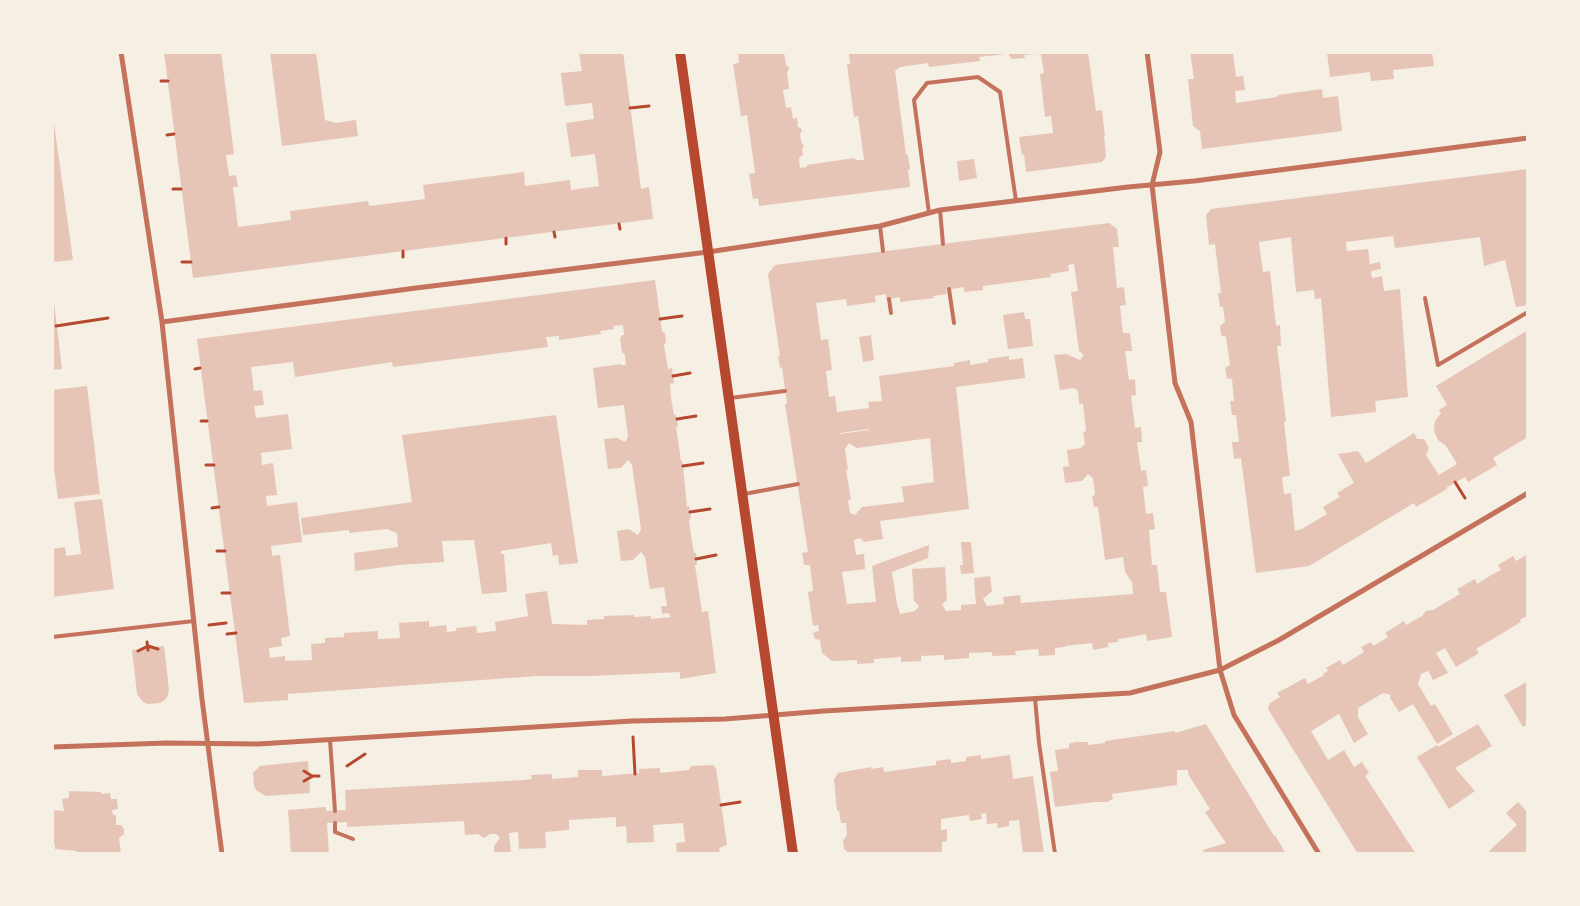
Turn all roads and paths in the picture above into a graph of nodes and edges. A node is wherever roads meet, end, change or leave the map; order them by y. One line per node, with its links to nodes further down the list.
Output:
1 (121, 52): 39 (street)
2 (680, 52): 27 (main road)
3 (1148, 52): 11 (street)
4 (161, 81): 5 (path)
5 (168, 81)
6 (649, 106): 7 (path)
7 (630, 108)
8 (174, 134): 9 (path)
9 (167, 135)
10 (1528, 138): 11 (street)
11 (1152, 185): 14 (street); 79 (street)
12 (174, 189): 13 (path)
13 (181, 189)
14 (1016, 200): 15 (street); 16 (lane)
15 (940, 210): 16 (street); 24 (lane)
16 (929, 213): 18 (street)
17 (619, 224): 19 (path)
18 (880, 226): 26 (lane); 27 (street)
19 (620, 229)
20 (554, 232): 21 (path)
21 (555, 237)
22 (506, 238): 23 (path)
23 (506, 244)
24 (943, 244)
25 (403, 251): 28 (path)
26 (883, 251)
27 (708, 252): 39 (street); 47 (main road)
28 (404, 257)
29 (182, 262): 30 (path)
30 (191, 262)
31 (949, 289): 40 (lane)
32 (1424, 298): 34 (lane)
33 (889, 299): 35 (lane)
34 (1528, 312)
35 (891, 313)
36 (682, 316): 38 (path)
37 (108, 318): 41 (path)
38 (660, 319)
39 (162, 322): 71 (street)
40 (954, 323)
41 (56, 326)
42 (200, 368): 43 (path)
43 (194, 369)
44 (690, 373): 45 (path)
45 (673, 376)
46 (785, 391): 47 (lane)
47 (728, 398): 59 (main road)
48 (696, 416): 49 (path)
49 (677, 420)
50 (201, 421): 51 (path)
51 (208, 421)
52 (703, 463): 55 (path)
53 (206, 465): 54 (path)
54 (214, 465)
55 (683, 466)
56 (1456, 482): 60 (path)
57 (798, 484): 59 (lane)
58 (1528, 493): 79 (street)
59 (742, 494): 81 (main road)
60 (1465, 498)
61 (219, 507): 62 (path)
62 (212, 508)
63 (710, 509): 64 (path)
64 (690, 512)
65 (217, 551): 66 (path)
66 (225, 551)
67 (716, 555): 68 (path)
68 (696, 559)
69 (230, 592): 70 (path)
70 (222, 593)
71 (194, 621): 76 (lane); 84 (street)
72 (226, 623): 73 (path)
73 (210, 625)
74 (236, 633): 75 (path)
75 (227, 634)
76 (52, 637)
77 (158, 649): 78 (path)
78 (138, 651)
79 (1220, 670): 80 (street); 97 (street)
80 (1035, 698): 81 (street); 96 (lane)
81 (773, 714): 82 (street); 95 (main road)
82 (632, 721): 83 (street); 87 (path)
83 (330, 740): 84 (street); 91 (lane)
84 (208, 742): 85 (street); 94 (street)
85 (52, 747)
86 (304, 771): 88 (path)
87 (636, 774)
88 (304, 781)
89 (740, 802): 90 (path)
90 (721, 805)
91 (335, 811)
92 (335, 823): 93 (lane)
93 (353, 839)
94 (222, 854)
95 (793, 854)
96 (1055, 854)
97 (1319, 854)

